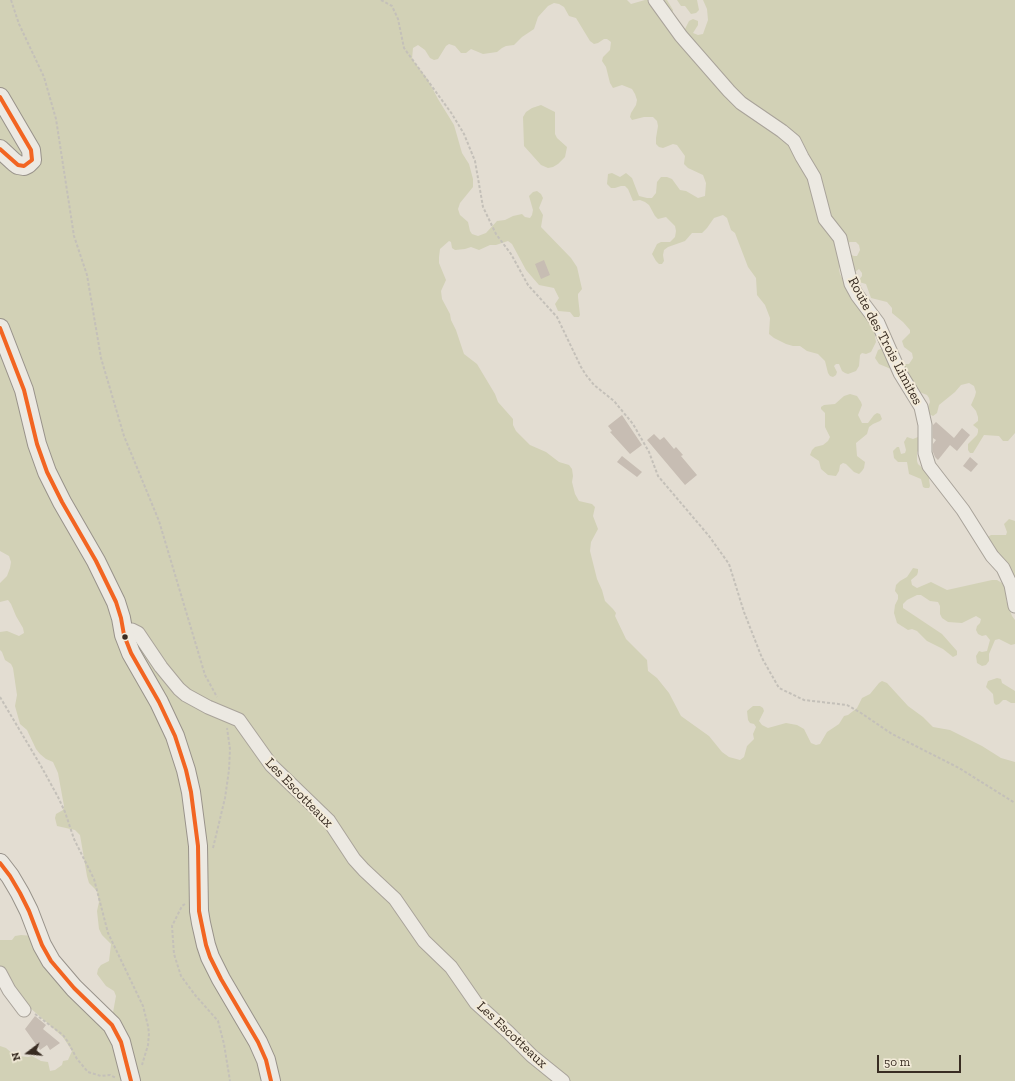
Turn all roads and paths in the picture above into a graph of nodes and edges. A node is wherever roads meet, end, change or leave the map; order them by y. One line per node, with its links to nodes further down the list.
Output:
1 (10, 0): 10 (path)
2 (381, 0): 11 (path)
3 (656, 0): 7 (street, Route des Trois Limites)
4 (0, 97): 5 (street)
5 (0, 149)
6 (0, 328): 8 (street)
7 (1015, 606)
8 (124, 631): 10 (street, Les Escotteaux); 14 (street)
9 (0, 697): 17 (path)
10 (224, 714): 12 (path); 20 (street, Les Escotteaux)
11 (1015, 803)
12 (213, 850)
13 (0, 864): 17 (street)
14 (198, 894): 18 (path); 19 (street)
15 (0, 973): 16 (street)
16 (24, 1010): 17 (path)
17 (130, 1076)
18 (230, 1081)
19 (271, 1081)
20 (564, 1081)

